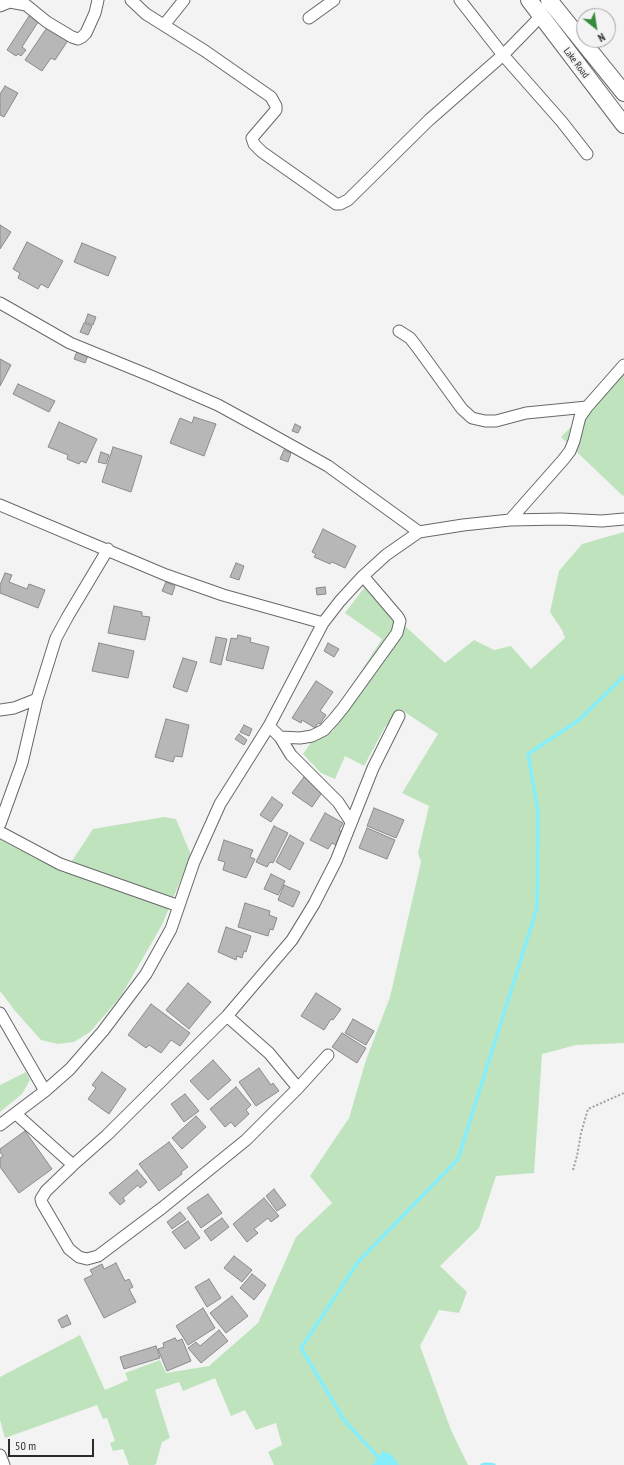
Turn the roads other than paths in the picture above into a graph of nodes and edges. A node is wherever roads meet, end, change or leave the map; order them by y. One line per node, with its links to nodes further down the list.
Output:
1 (98, 0): 8 (street)
2 (131, 0): 11 (street)
3 (184, 0): 11 (street)
4 (334, 0): 10 (street)
5 (460, 0): 12 (street)
6 (529, 0): 9 (main road, Lake Road)
7 (555, 2): 13 (main road, Lake Road)
8 (0, 6)
9 (541, 16): 12 (street); 14 (main road, Lake Road)
10 (309, 18)
11 (164, 25): 12 (street)
12 (503, 55): 15 (street)
13 (624, 93)
14 (624, 125)
15 (587, 154)
16 (0, 303): 23 (street)
17 (399, 331): 19 (street)
18 (624, 365): 19 (street)
19 (587, 407): 22 (street)
20 (0, 505): 24 (street)
21 (624, 519): 22 (street)
22 (510, 520): 23 (street)
23 (419, 532): 25 (street)
24 (108, 549): 26 (street); 27 (street)
25 (363, 576): 26 (street); 31 (street)
26 (323, 623): 30 (street)
27 (37, 699): 28 (street); 33 (street)
28 (0, 710)
29 (398, 716): 32 (street)
30 (269, 726): 31 (street); 35 (street)
31 (280, 737): 32 (street)
32 (351, 822): 37 (street)
33 (0, 824)
34 (0, 832): 35 (street)
35 (179, 906): 40 (street)
36 (0, 1013): 40 (street)
37 (227, 1016): 39 (street); 43 (street)
38 (328, 1055): 39 (street)
39 (298, 1088): 43 (street)
40 (45, 1090): 41 (street)
41 (16, 1114): 42 (street); 43 (street)
42 (0, 1125)
43 (73, 1165)
44 (0, 1455): 45 (street)
45 (4, 1465)

